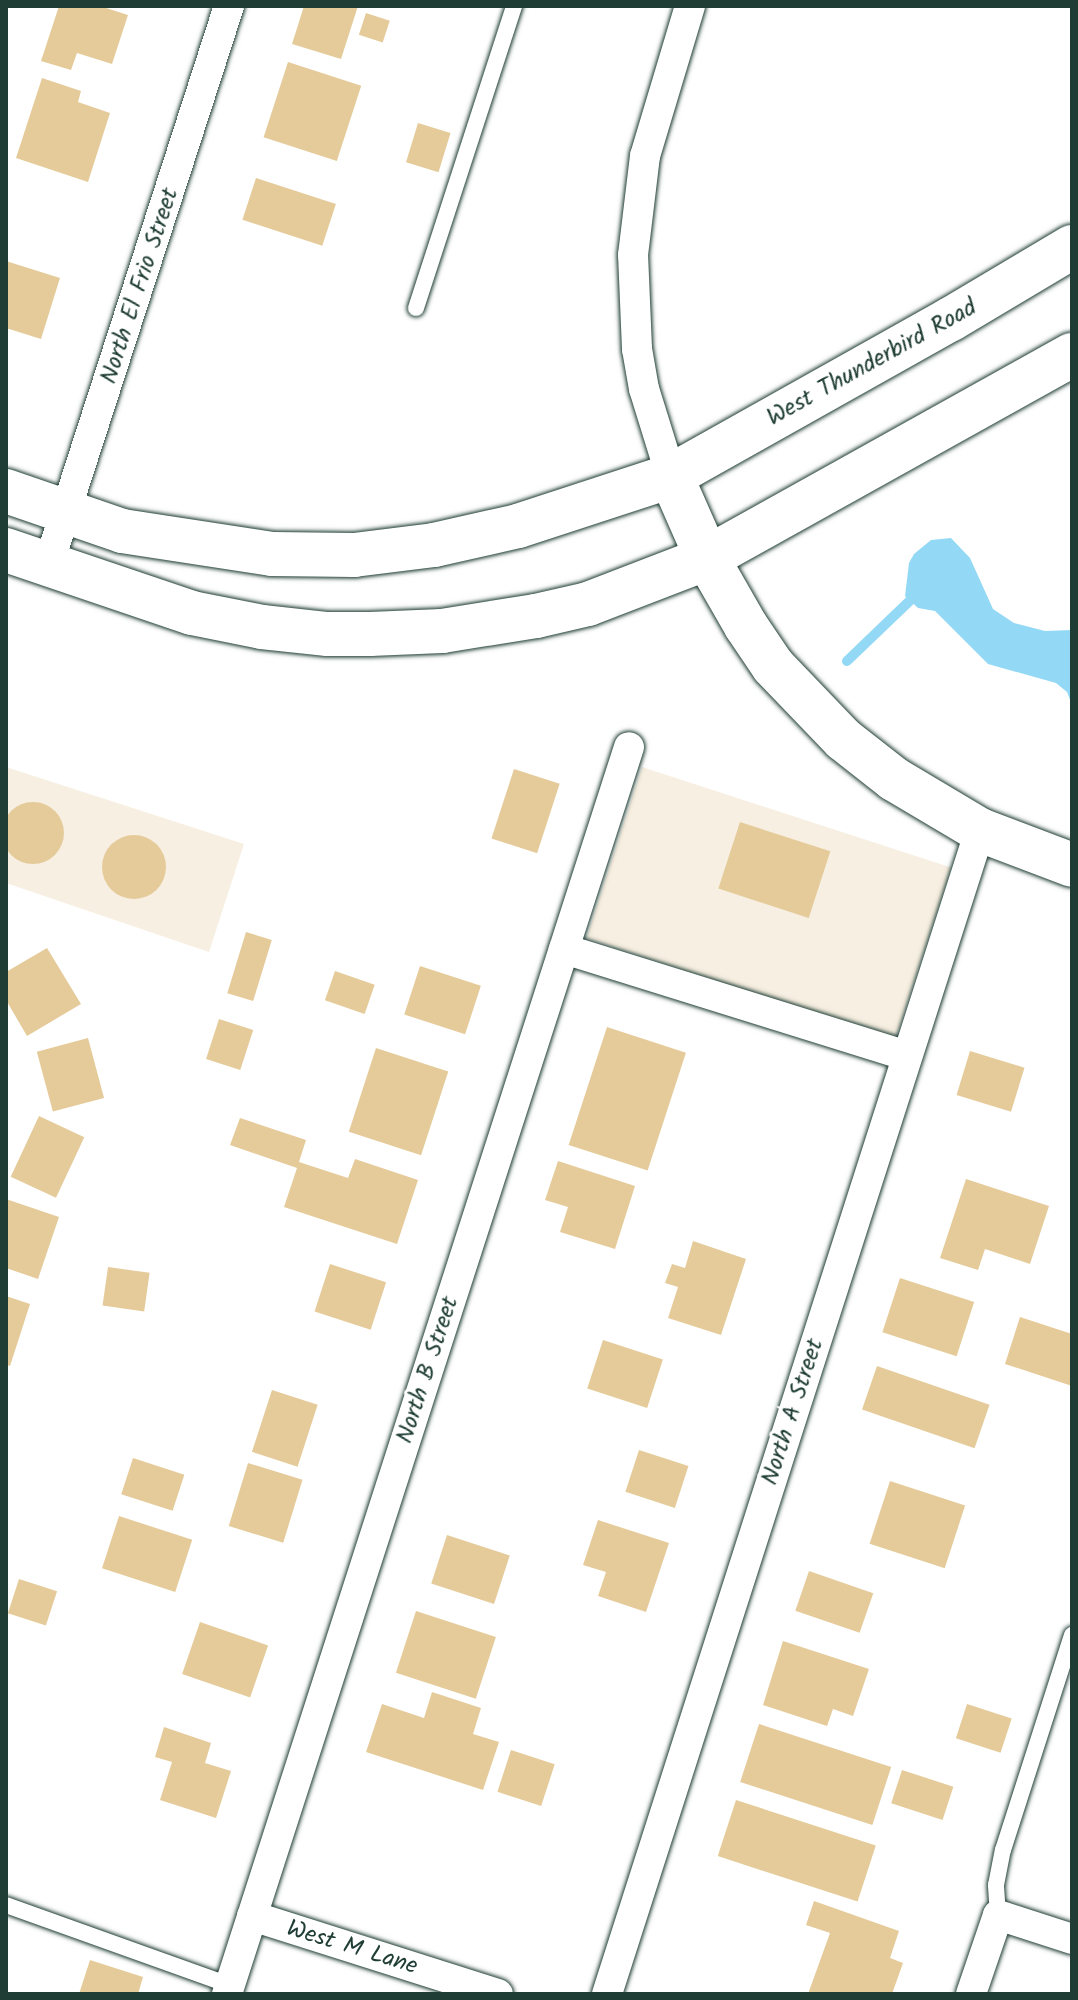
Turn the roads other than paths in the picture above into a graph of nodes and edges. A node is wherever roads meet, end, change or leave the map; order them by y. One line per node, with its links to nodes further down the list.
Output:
1 (229, 6): 9 (street, North El Frio Street)
2 (514, 6): 5 (lane)
3 (690, 6): 7 (street)
4 (1072, 247): 7 (main road, West Thunderbird Road)
5 (416, 308)
6 (1072, 355): 11 (main road)
7 (671, 476): 9 (main road, West Thunderbird Road); 11 (main road)
8 (6, 491): 9 (main road, West Thunderbird Road)
9 (66, 513): 12 (street, North El Frio Street)
10 (6, 550): 12 (main road)
11 (707, 558): 12 (main road); 14 (main road)
12 (48, 566)
13 (629, 747): 16 (street, North B Street)
14 (980, 830): 15 (main road); 17 (street, North A Street)
15 (1072, 865)
16 (564, 949): 17 (street); 21 (street, North B Street)
17 (907, 1056): 25 (street, North A Street)
18 (1072, 1635): 20 (lane)
19 (6, 1905): 23 (lane)
20 (998, 1915): 22 (street); 26 (street)
21 (252, 1916): 23 (street, North B Street); 24 (street, West M Lane)
22 (1072, 1939)
23 (228, 1989)
24 (498, 1994)
25 (607, 1994)
26 (971, 1994)

